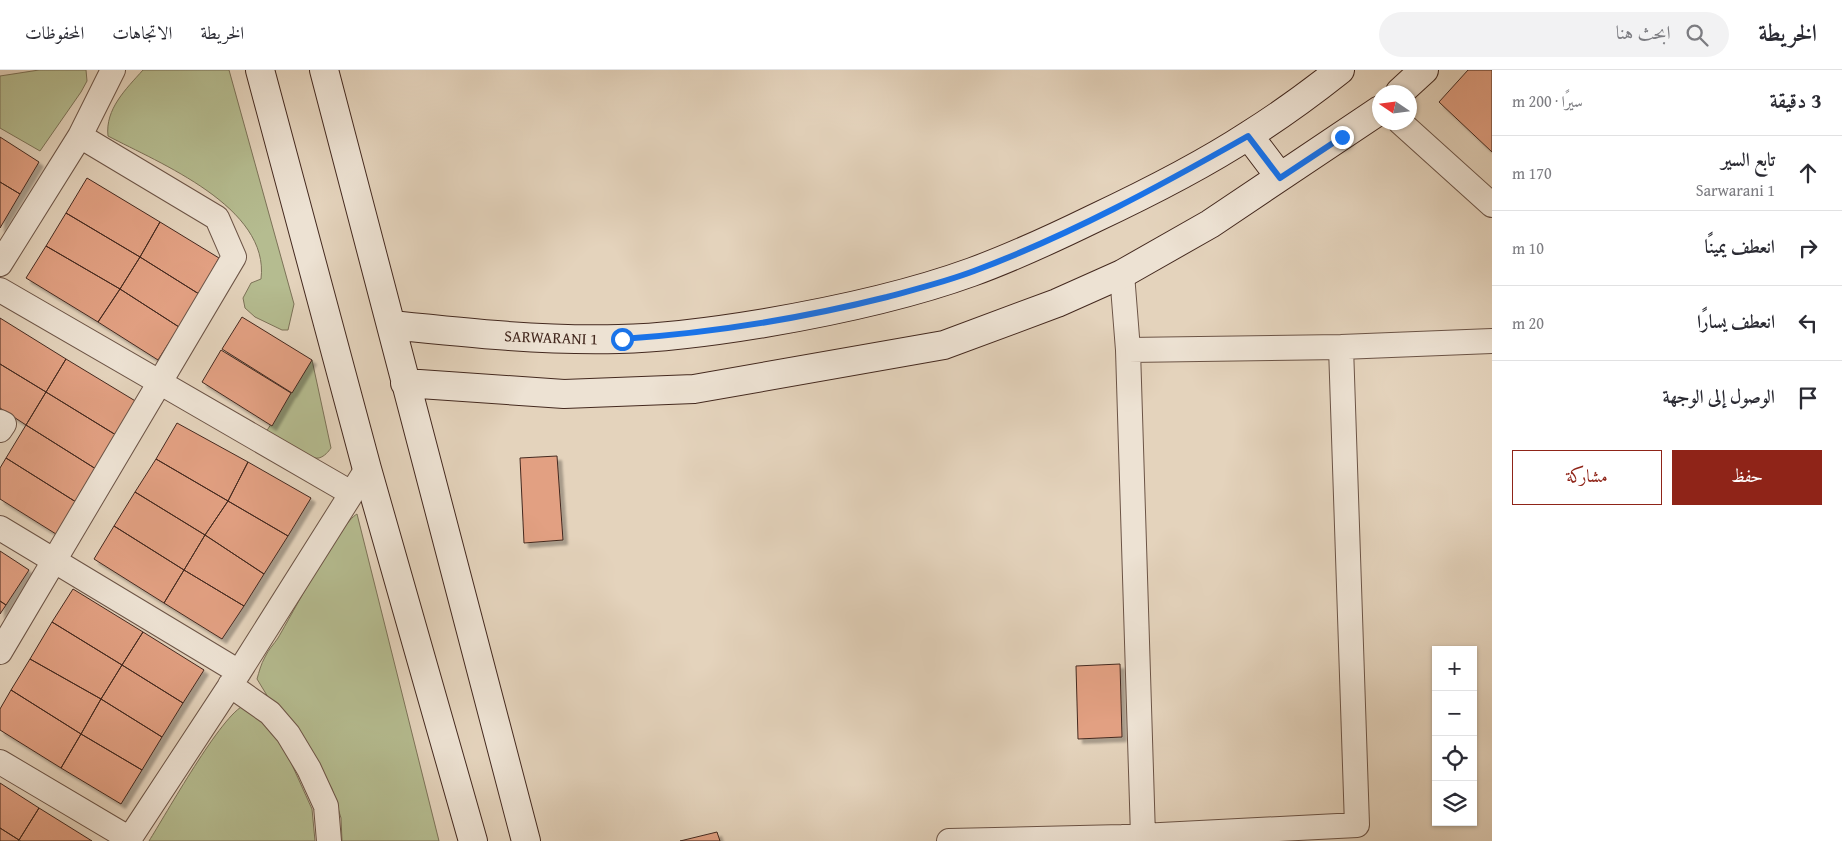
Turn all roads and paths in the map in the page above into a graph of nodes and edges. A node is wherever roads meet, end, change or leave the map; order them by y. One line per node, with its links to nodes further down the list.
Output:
1 (113, 70): 9 (street)
2 (260, 70): 24 (main road)
3 (324, 70): 16 (main road)
4 (1340, 70): 10 (main road, SARWARANI 1)
5 (1424, 70): 6 (main road)
6 (1408, 85)
7 (1372, 115): 11 (main road)
8 (1409, 130): 12 (street)
9 (80, 136): 13 (street); 20 (street)
10 (1248, 136): 11 (main road); 16 (main road, SARWARANI 1)
11 (1280, 178): 14 (main road)
12 (1492, 205)
13 (0, 264)
14 (1122, 274): 19 (street); 21 (main road)
15 (0, 290): 20 (street)
16 (392, 324): 21 (main road)
17 (1492, 341): 18 (street)
18 (1341, 346): 19 (street); 31 (street)
19 (1128, 350): 31 (street)
20 (160, 382): 25 (street); 27 (street)
21 (405, 384): 35 (main road)
22 (0, 422): 23 (street)
23 (0, 430)
24 (367, 469): 25 (street); 34 (main road)
25 (351, 493): 29 (street)
26 (0, 528): 27 (street)
27 (54, 561): 28 (street); 29 (street)
28 (0, 652)
29 (234, 679): 32 (street); 33 (street)
30 (0, 762): 32 (street)
31 (1129, 838): 36 (street)
32 (129, 840)
33 (329, 841)
34 (473, 841)
35 (526, 841)
36 (949, 841)

